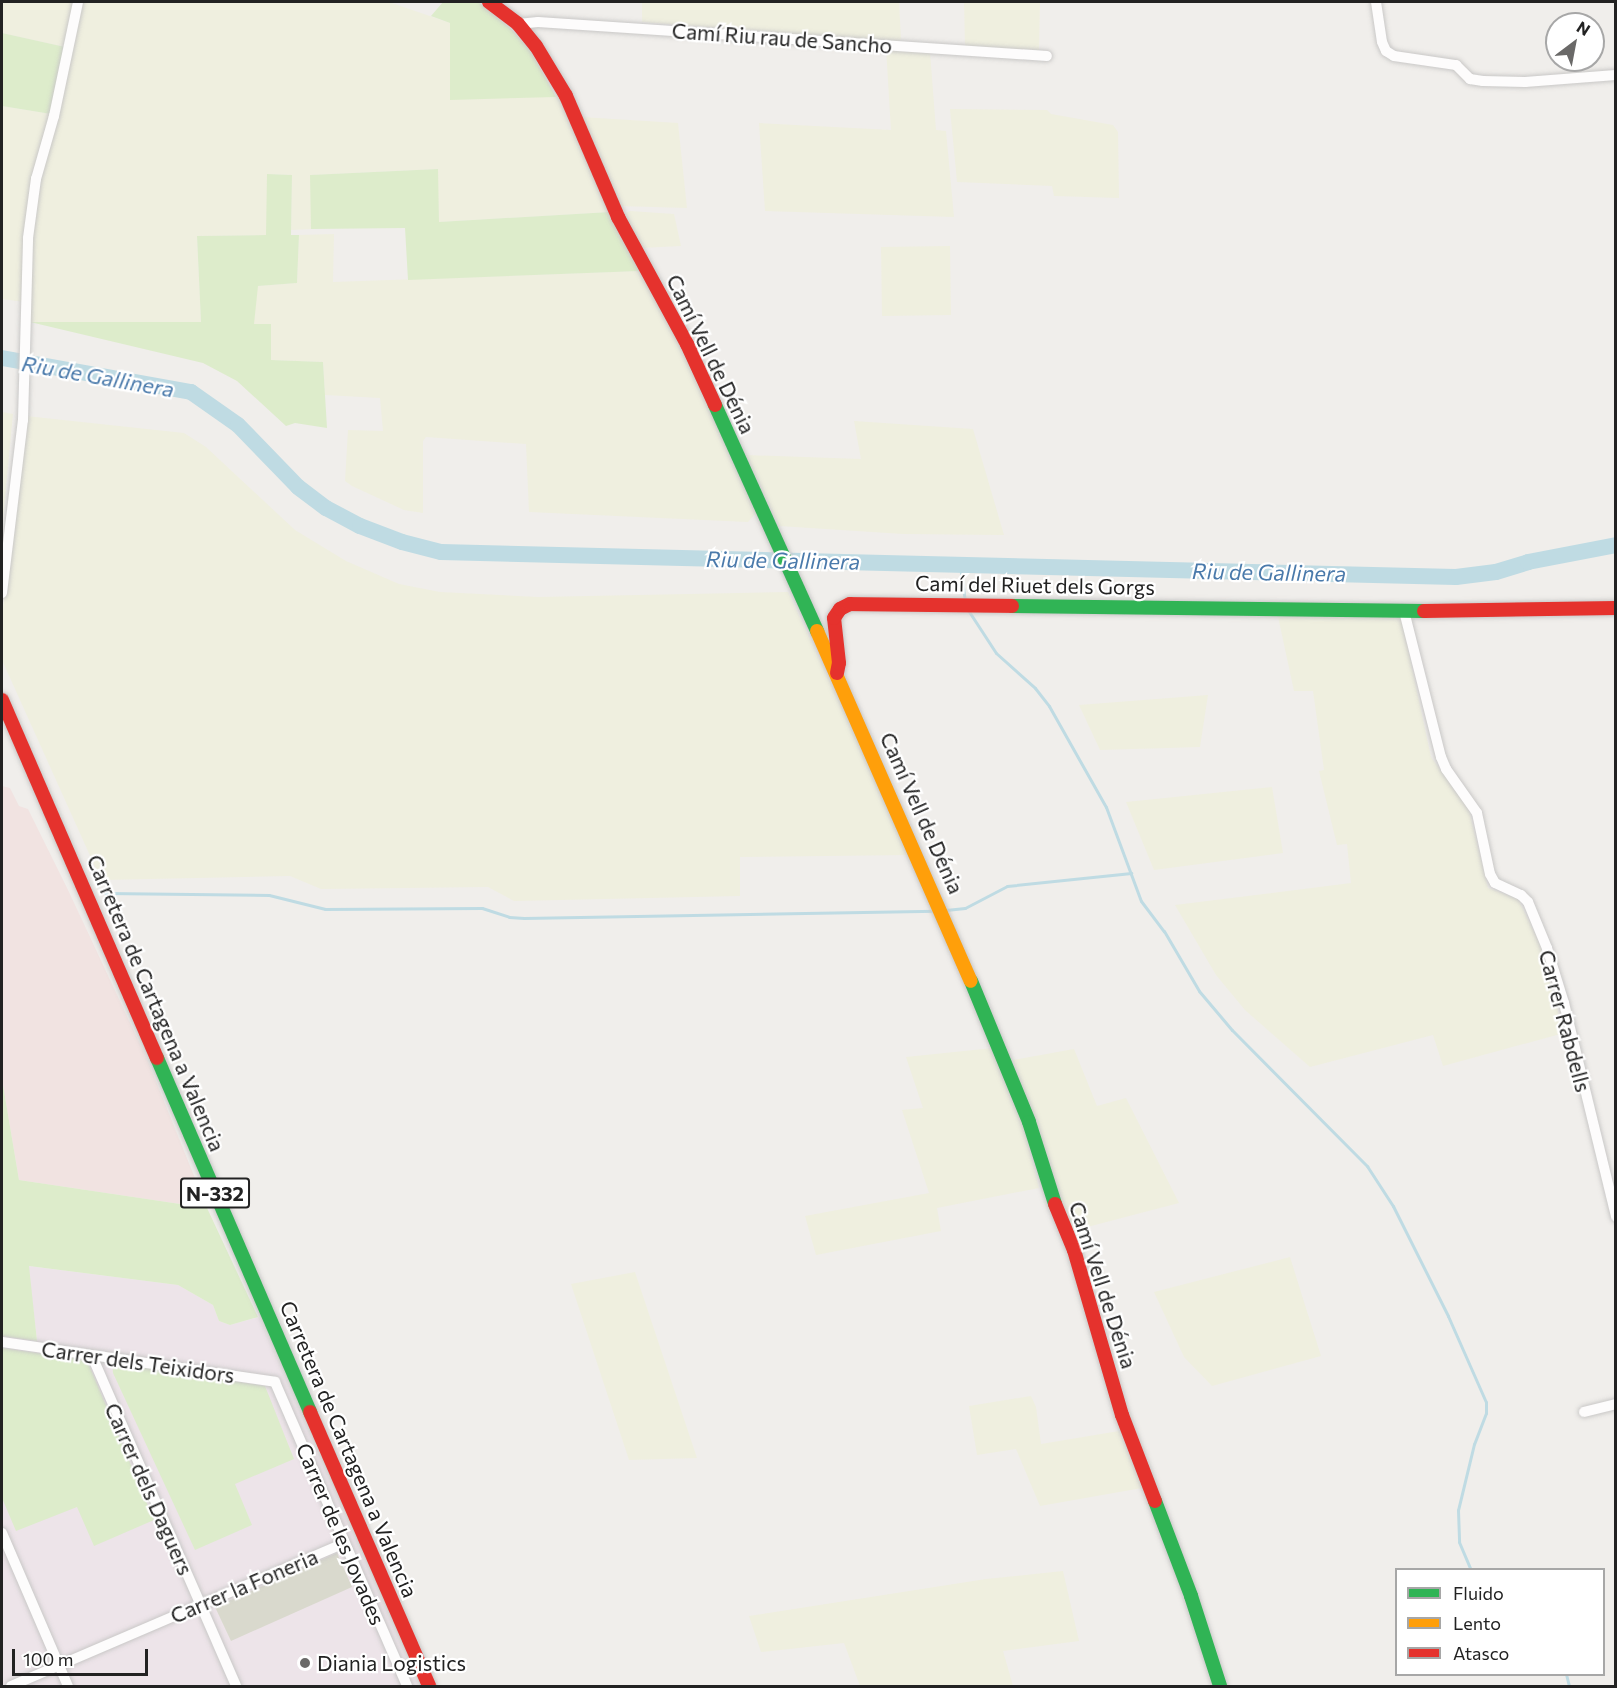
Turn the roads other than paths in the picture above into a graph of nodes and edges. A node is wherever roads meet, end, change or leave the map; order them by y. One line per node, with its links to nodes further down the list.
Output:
1 (78, 2): 7 (street)
2 (489, 2): 4 (main road, Camí Vell de Dénia)
3 (1376, 2): 6 (street)
4 (518, 24): 5 (street, Camí Riu rau de Sancho); 11 (main road, Camí Vell de Dénia)
5 (1047, 56)
6 (1616, 75)
7 (2, 593)
8 (1616, 608): 9 (main road, Camí del Riuet dels Gorgs)
9 (1404, 611): 10 (main road, Camí del Riuet dels Gorgs); 14 (street, Carrer Rabdells)
10 (836, 631): 11 (street); 12 (main road, Camí del Riuet dels Gorgs)
11 (821, 640): 12 (main road, Camí Vell de Dénia)
12 (837, 675): 29 (main road, Camí Vell de Dénia)
13 (2, 700): 28 (main road, Carretera de Cartagena a Valencia / N-332)
14 (1616, 1217)
15 (2, 1342): 16 (street, Carrer dels Teixidors)
16 (92, 1356): 17 (street, Carrer dels Teixidors); 22 (street, Carrer dels Daguers)
17 (275, 1382): 21 (street, Carrer de les Jovades)
18 (1616, 1404): 19 (street)
19 (1584, 1412)
20 (2, 1533): 23 (street)
21 (345, 1543): 22 (street, Carrer la Foneria); 27 (street, Carrer de les Jovades)
22 (200, 1605): 23 (street, Carrer la Foneria); 26 (street, Carrer dels Daguers)
23 (59, 1666): 24 (street, Carrer la Foneria); 25 (street)
24 (11, 1686)
25 (68, 1686)
26 (236, 1686)
27 (407, 1686)
28 (429, 1686)
29 (1220, 1686)

